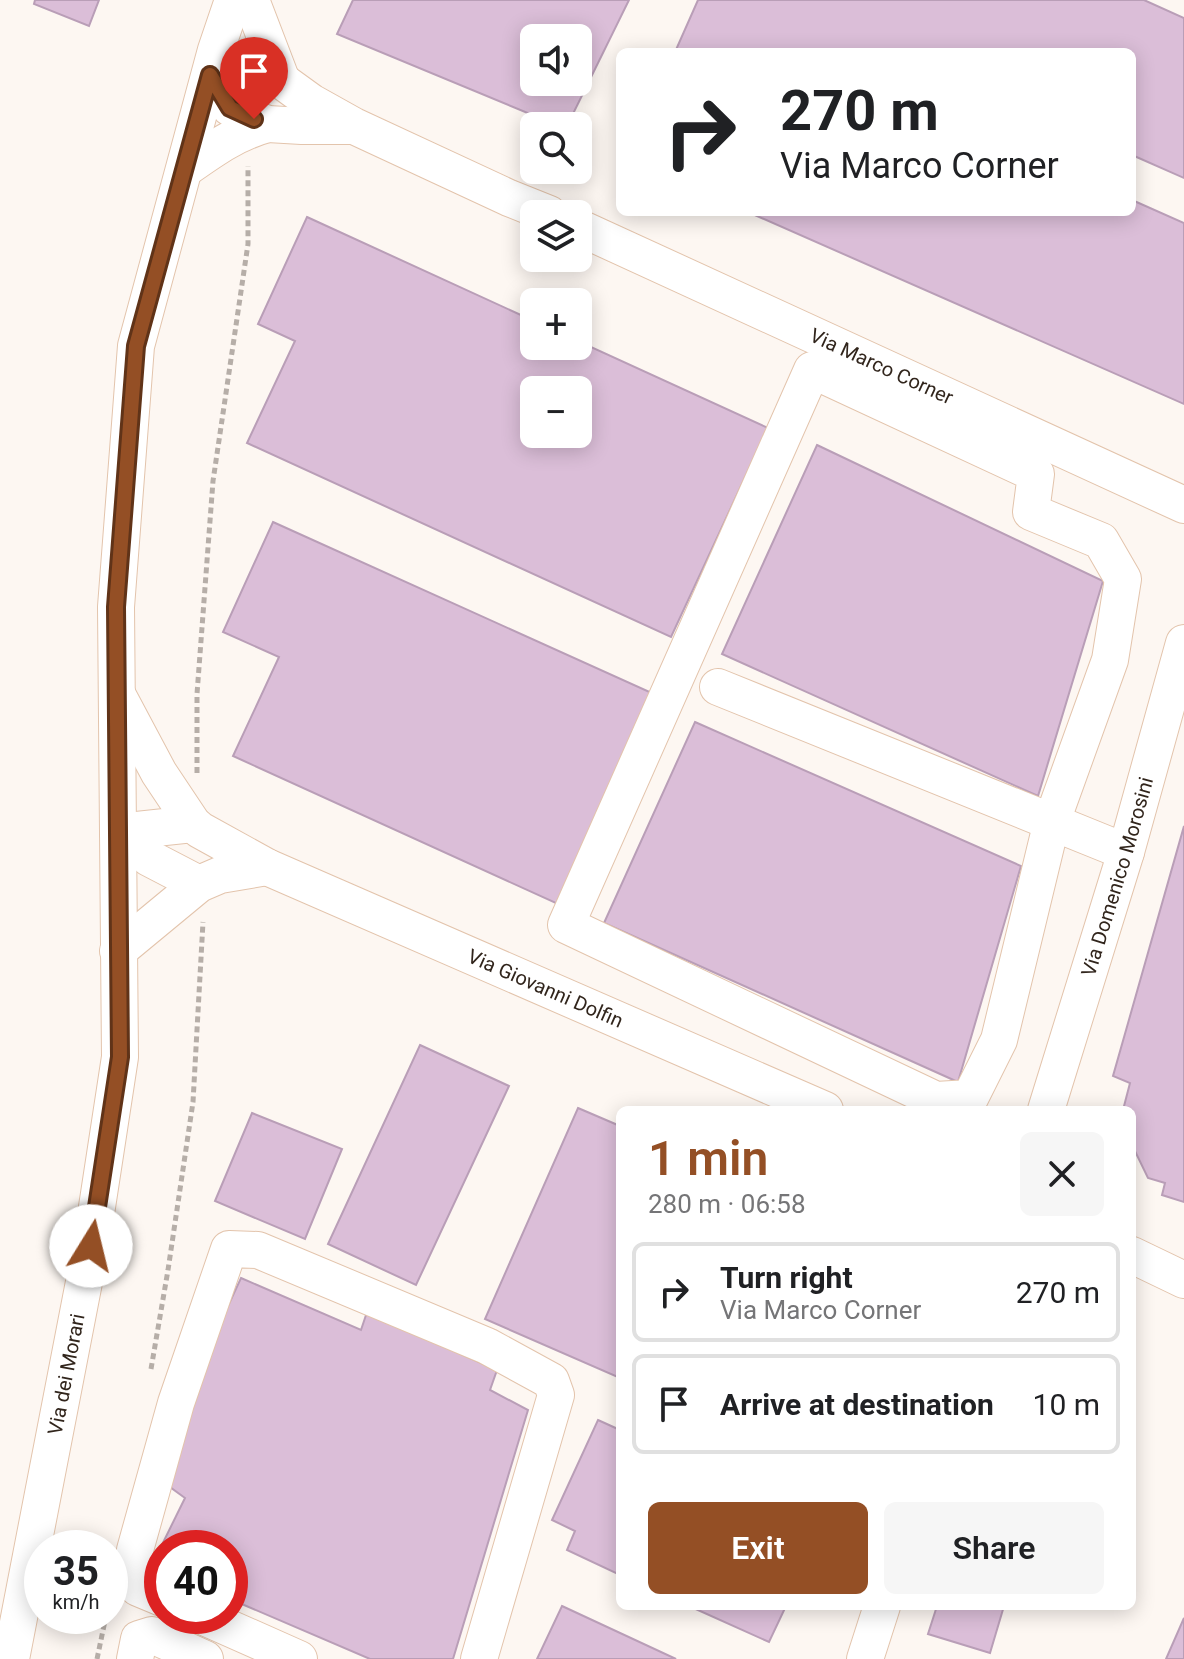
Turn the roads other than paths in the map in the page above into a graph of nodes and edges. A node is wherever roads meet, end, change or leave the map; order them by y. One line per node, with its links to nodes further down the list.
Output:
1 (233, 0): 3 (street, Via dei Morari)
2 (251, 0): 4 (street)
3 (210, 75): 4 (street); 5 (street); 7 (street, Via dei Morari)
4 (282, 81): 6 (street)
5 (268, 124): 6 (street); 7 (street)
6 (354, 126): 8 (street)
7 (185, 169): 15 (street, Via dei Morari)
8 (520, 202)
9 (592, 234): 10 (street, Via Marco Corner)
10 (907, 396): 11 (street, Via Marco Corner); 16 (street)
11 (1044, 460): 12 (street, Via Marco Corner); 16 (street)
12 (1184, 505)
13 (1184, 643): 19 (street, Via Domenico Morosini)
14 (718, 687): 16 (street)
15 (115, 691): 17 (street, Via Giovanni Dolfin); 18 (street, Via dei Morari)
16 (1052, 821): 19 (street)
17 (193, 824): 18 (street); 20 (street, Via Giovanni Dolfin)
18 (118, 832): 21 (street); 22 (street, Via dei Morari)
19 (1126, 852): 24 (street, Via Domenico Morosini)
20 (267, 867): 21 (street); 23 (street, Via Giovanni Dolfin)
21 (199, 884): 22 (street)
22 (118, 951): 30 (street, Via dei Morari)
23 (816, 1106)
24 (1047, 1106)
25 (1136, 1257): 26 (street)
26 (1184, 1280)
27 (144, 1590): 34 (street)
28 (881, 1610): 35 (street)
29 (243, 1634): 33 (street)
30 (12, 1657)
31 (135, 1659): 32 (street)
32 (205, 1659)
33 (299, 1659)
34 (479, 1659)
35 (865, 1659)

